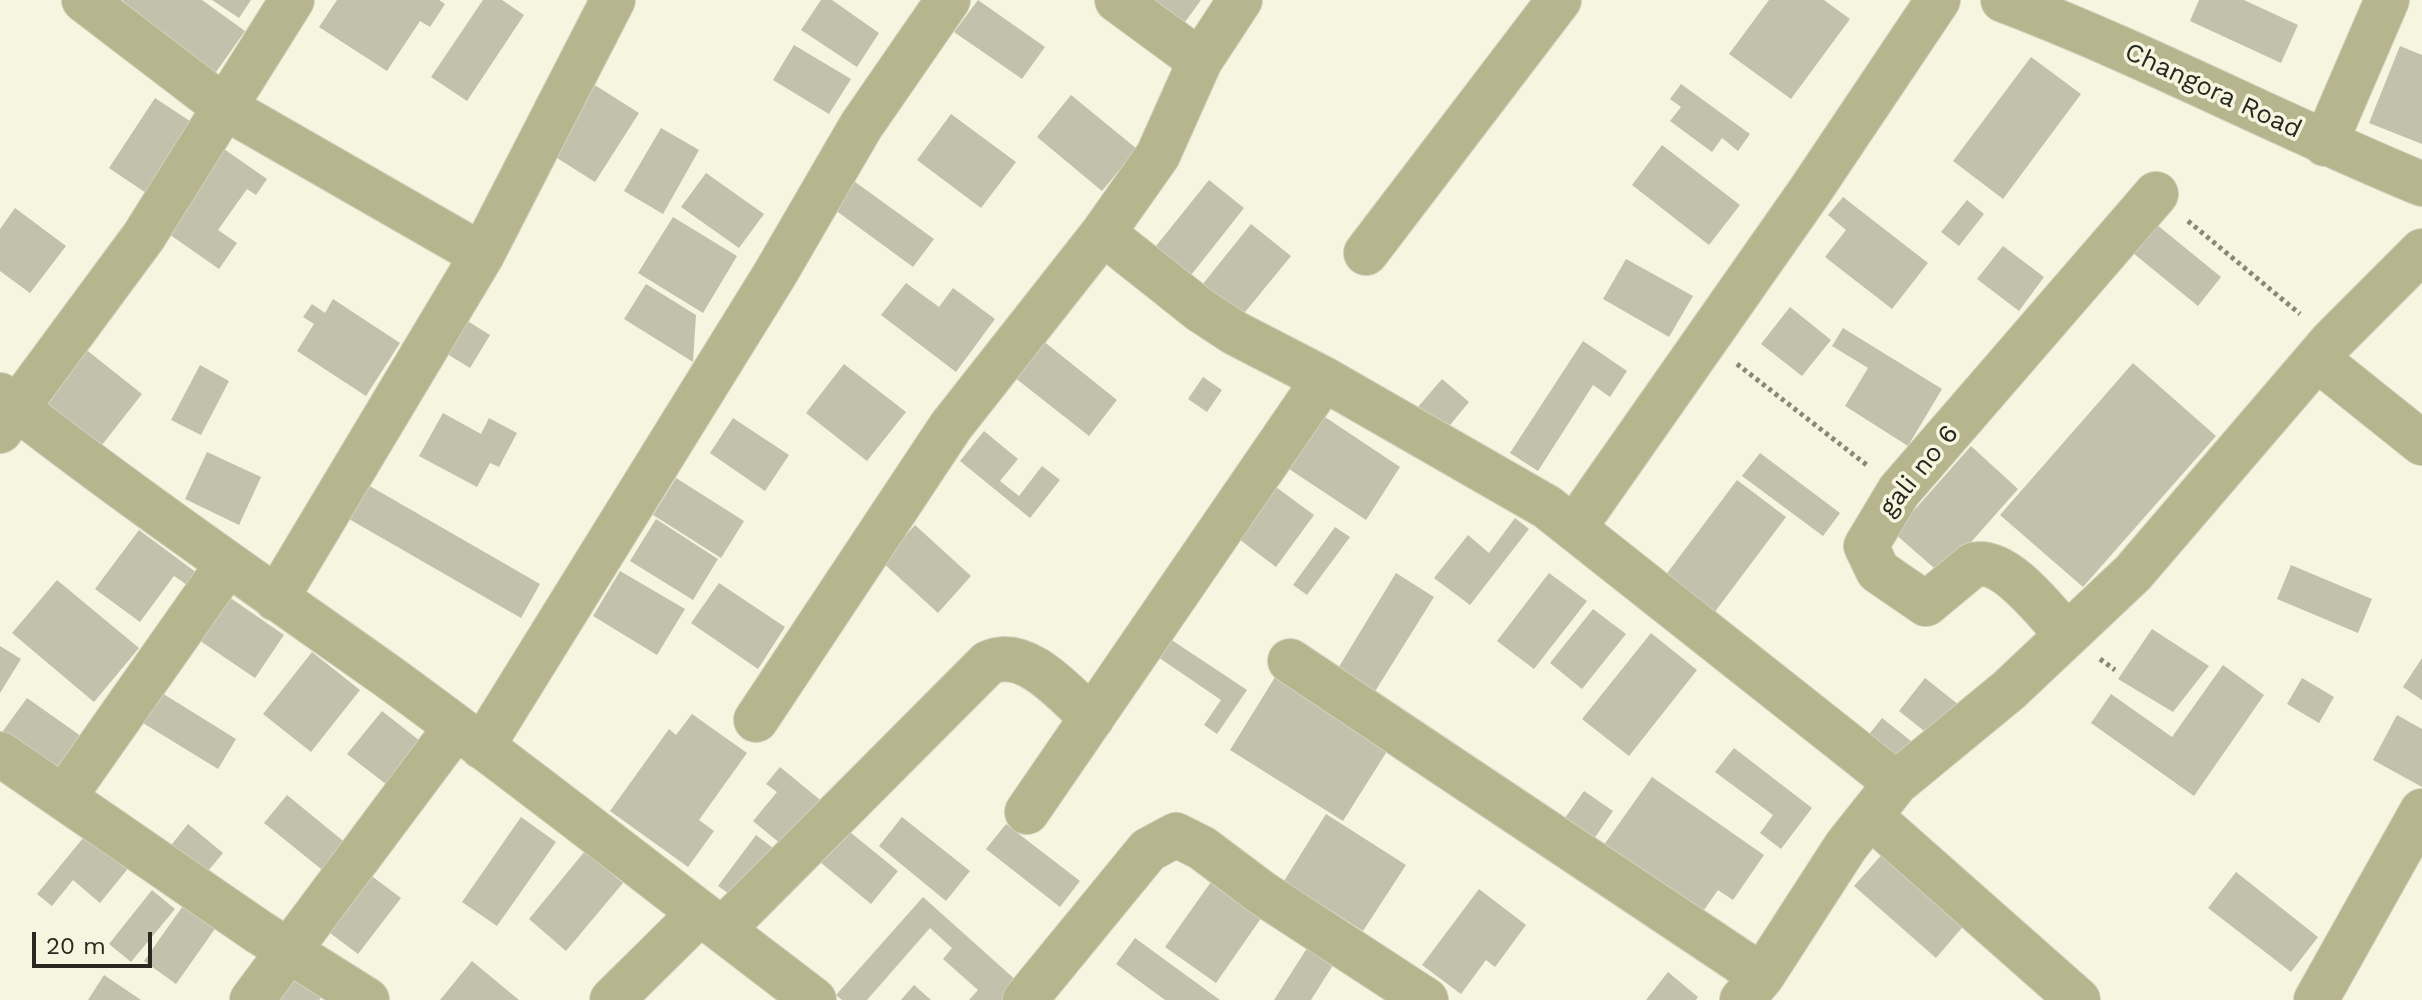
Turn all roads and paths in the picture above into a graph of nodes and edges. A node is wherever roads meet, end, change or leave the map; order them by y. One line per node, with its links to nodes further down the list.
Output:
1 (84, 0): 12 (street)
2 (292, 0): 12 (street)
3 (613, 0): 19 (street)
4 (948, 0): 33 (street)
5 (1117, 0): 11 (street)
6 (1240, 0): 11 (street)
7 (1559, 0): 18 (street)
8 (1938, 0): 20 (street)
9 (2003, 0): 13 (street, Changora Road)
10 (2387, 0): 13 (street)
11 (1200, 61): 16 (street)
12 (224, 107): 19 (street); 23 (street)
13 (2325, 144): 14 (street, Changora Road)
14 (2422, 184)
15 (2156, 194): 21 (path); 25 (street, gali no 6)
16 (1103, 233): 22 (street); 32 (street)
17 (2422, 251): 21 (street)
18 (1366, 253)
19 (482, 255): 28 (street)
20 (1705, 338): 25 (path); 26 (street)
21 (2325, 350): 24 (street); 29 (street)
22 (1324, 379): 26 (street); 31 (street)
23 (5, 411): 27 (street)
24 (2422, 443)
25 (1899, 491): 29 (street, gali no 6)
26 (1574, 528): 36 (street)
27 (227, 565): 28 (street); 35 (street)
28 (276, 599): 33 (street)
29 (2067, 635): 36 (street)
30 (1290, 661): 41 (street)
31 (1092, 718): 38 (street); 39 (street)
32 (756, 720)
33 (469, 737): 39 (street); 40 (street)
34 (0, 754): 35 (street)
35 (64, 797): 40 (street)
36 (1883, 799): 41 (street); 49 (street)
37 (2422, 811): 42 (street)
38 (1027, 812)
39 (711, 922): 45 (street); 46 (street)
40 (288, 951): 43 (street); 44 (street)
41 (1752, 988)
42 (2325, 996)
43 (252, 1000)
44 (367, 1000)
45 (612, 1000)
46 (814, 1000)
47 (1025, 1000): 48 (street)
48 (1426, 1000)
49 (2078, 1000)

